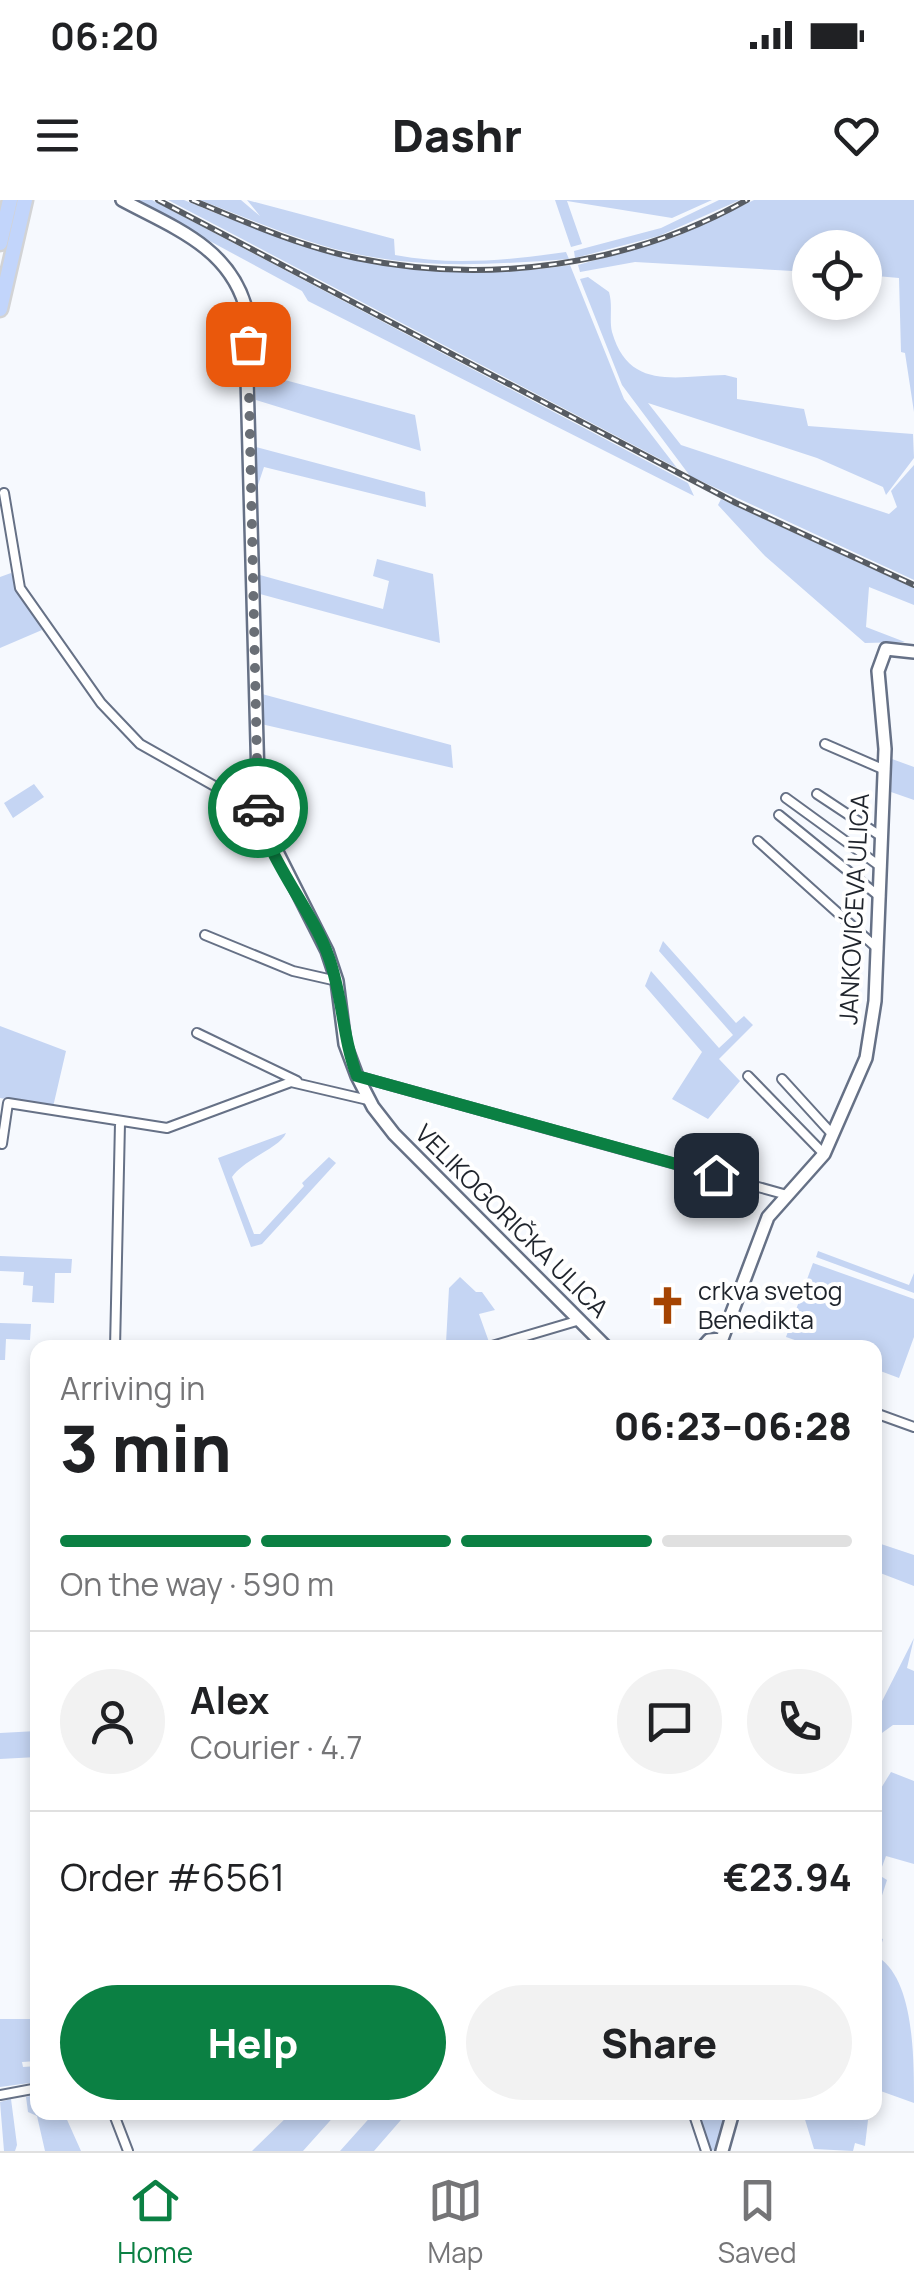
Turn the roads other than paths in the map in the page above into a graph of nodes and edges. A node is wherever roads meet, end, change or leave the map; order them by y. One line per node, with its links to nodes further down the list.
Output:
1 (10, 200): 4 (highway)
2 (25, 200): 5 (highway)
3 (122, 200): 13 (street, VELIKOGORIČKA ULICA)
4 (0, 243)
5 (0, 309)
6 (4, 492): 13 (street)
7 (914, 652): 9 (street, JANKOVIĆEVA ULICA)
8 (826, 744): 9 (street)
9 (884, 770): 14 (street, JANKOVIĆEVA ULICA)
10 (817, 794): 14 (street)
11 (786, 798): 16 (street)
12 (779, 815): 17 (street)
13 (261, 824): 20 (street, VELIKOGORIČKA ULICA)
14 (882, 838): 16 (street, JANKOVIĆEVA ULICA)
15 (758, 841): 19 (street)
16 (882, 867): 17 (street, JANKOVIĆEVA ULICA)
17 (880, 897): 19 (street, JANKOVIĆEVA ULICA)
18 (205, 935): 20 (street)
19 (878, 948): 28 (street, JANKOVIĆEVA ULICA)
20 (337, 981): 22 (street, VELIKOGORIČKA ULICA)
21 (198, 1033): 25 (street)
22 (357, 1076): 26 (street, VELIKOGORIČKA ULICA); 31 (street)
23 (748, 1076): 30 (street)
24 (782, 1079): 28 (street)
25 (297, 1082): 26 (street); 27 (street)
26 (369, 1100): 32 (street, VELIKOGORIČKA ULICA)
27 (120, 1123): 29 (street); 33 (street)
28 (834, 1136): 30 (street, JANKOVIĆEVA ULICA)
29 (2, 1144)
30 (824, 1154): 31 (street, JANKOVIĆEVA ULICA)
31 (787, 1195): 36 (street, JANKOVIĆEVA ULICA)
32 (580, 1320): 34 (street); 35 (street, VELIKOGORIČKA ULICA)
33 (116, 1340)
34 (512, 1340)
35 (599, 1340)
36 (728, 1340)
37 (882, 1416): 38 (street)
38 (914, 1427)
39 (30, 2089): 40 (street)
40 (4, 2094)
41 (117, 2120): 44 (street)
42 (696, 2120): 45 (street)
43 (730, 2120): 46 (street)
44 (128, 2151)
45 (706, 2151)
46 (722, 2151)

